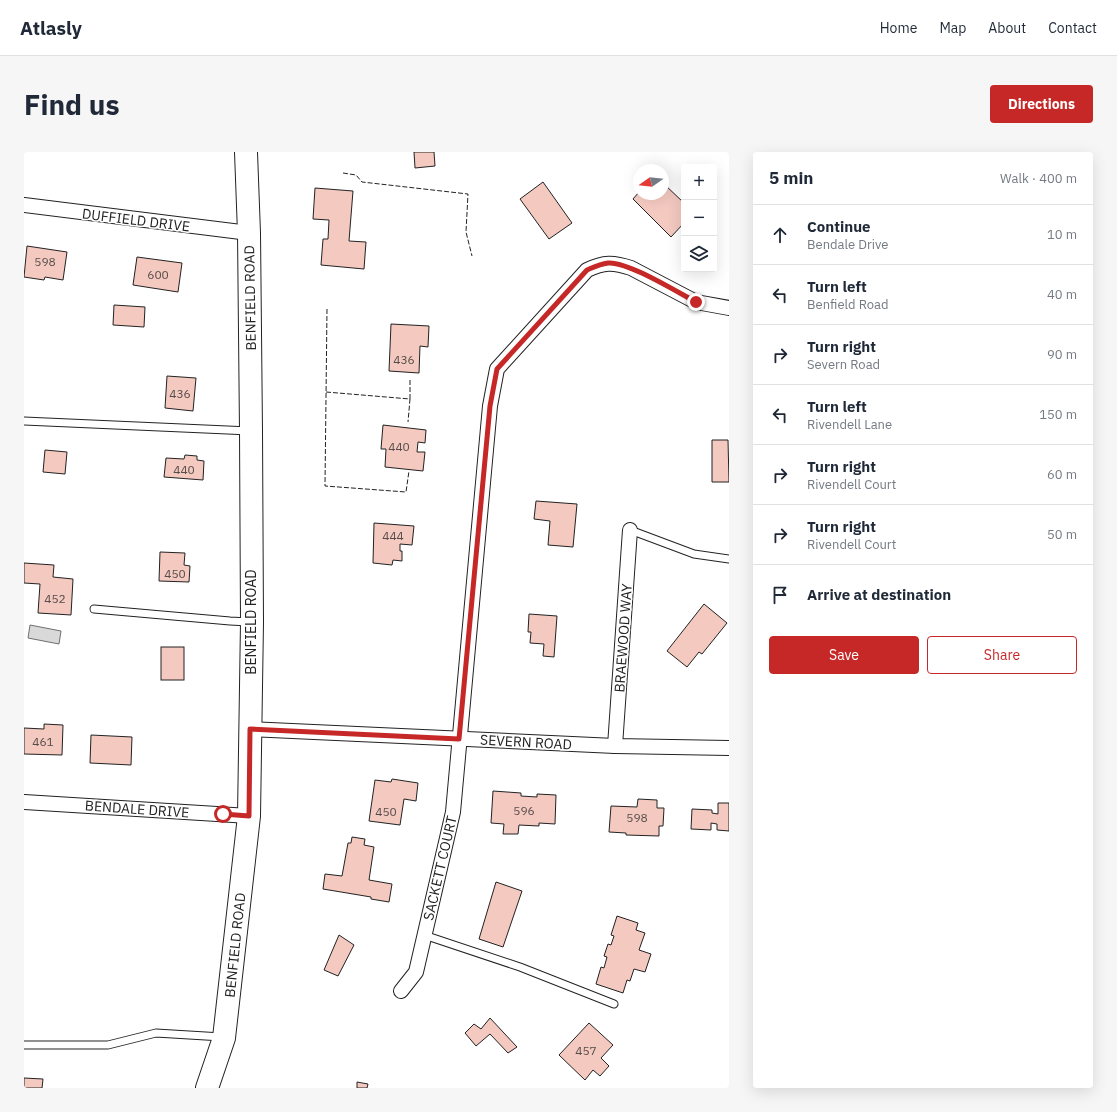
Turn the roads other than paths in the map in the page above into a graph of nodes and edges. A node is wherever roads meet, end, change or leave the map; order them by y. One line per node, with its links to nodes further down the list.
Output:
1 (246, 152): 3 (main road, BENFIELD ROAD)
2 (24, 205): 3 (street, DUFFIELD DRIVE)
3 (249, 233): 6 (main road, BENFIELD ROAD)
4 (729, 308): 12 (street, SACKETT COURT)
5 (24, 421): 6 (lane)
6 (252, 431): 10 (main road, BENFIELD ROAD)
7 (630, 530): 8 (lane); 13 (street, BRAEWOOD WAY)
8 (729, 559)
9 (94, 609): 10 (lane)
10 (252, 622): 11 (main road, BENFIELD ROAD)
11 (250, 729): 12 (street, SEVERN ROAD); 16 (main road, BENFIELD ROAD)
12 (459, 739): 13 (street, SEVERN ROAD); 17 (street, SACKETT COURT)
13 (615, 746): 14 (street, SEVERN ROAD)
14 (729, 748)
15 (24, 802): 16 (street, BENDALE DRIVE)
16 (249, 816): 20 (main road, BENFIELD ROAD)
17 (424, 935): 18 (street, SACKETT COURT); 19 (lane)
18 (401, 991)
19 (614, 1004)
20 (224, 1038): 21 (lane); 22 (main road, BENFIELD ROAD)
21 (24, 1045)
22 (208, 1088)

